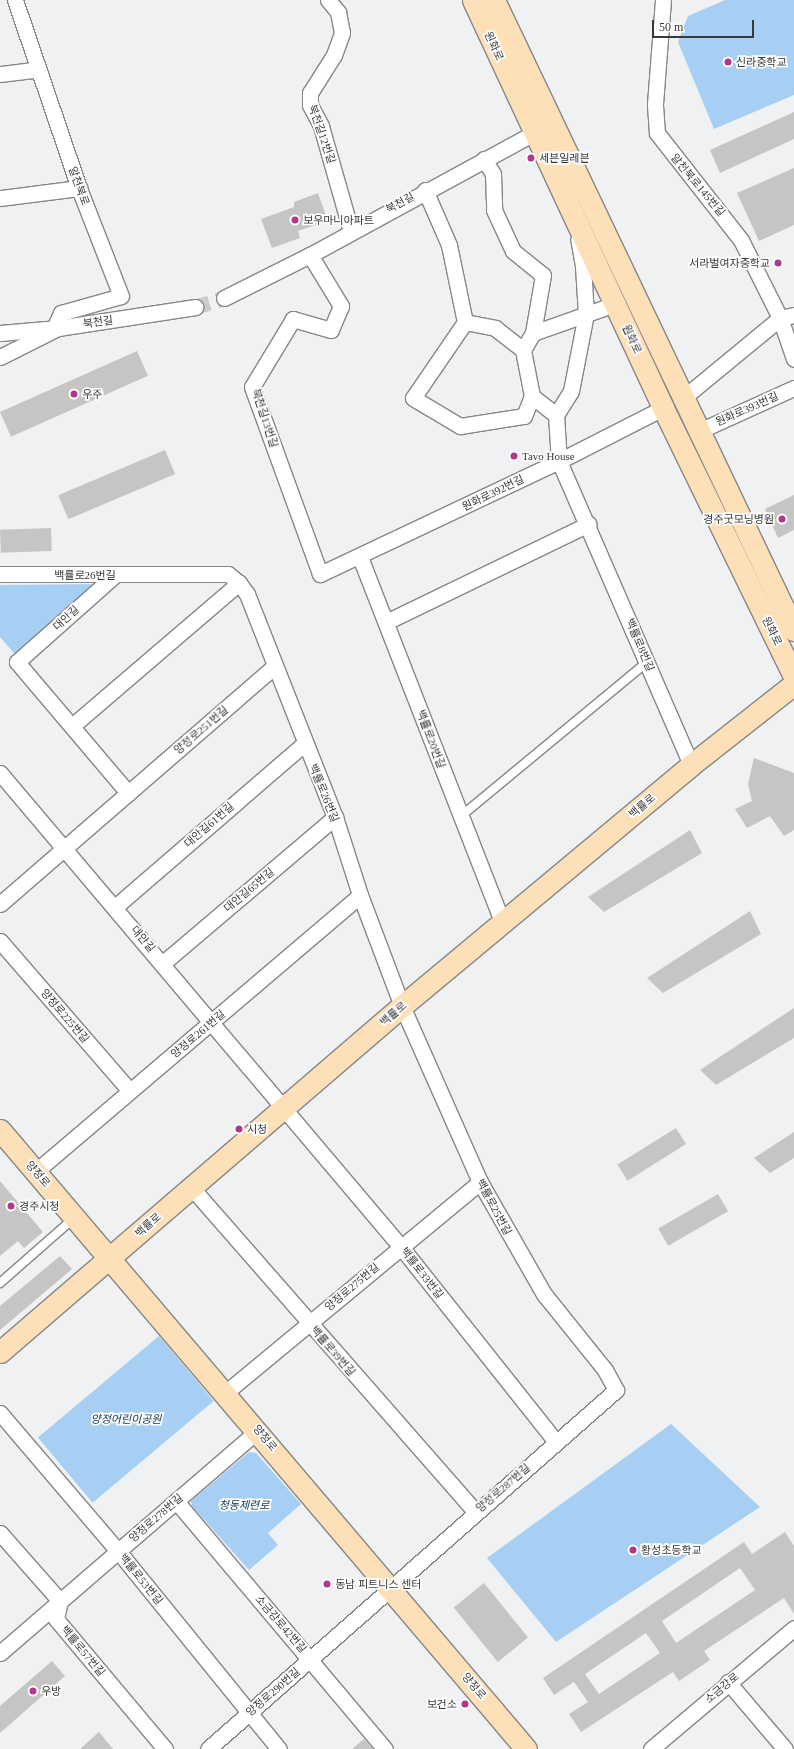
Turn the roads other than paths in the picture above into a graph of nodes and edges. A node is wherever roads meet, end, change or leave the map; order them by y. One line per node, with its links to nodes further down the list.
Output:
1 (15, 0): 6 (street, 알천북로)
2 (328, 0): 14 (street, 북천길12번길)
3 (473, 0): 8 (street, 원화로)
4 (494, 0): 8 (street, 원화로)
5 (662, 0): 20 (street, 알천북로145번길)
6 (38, 69): 7 (street); 10 (street, 알천북로)
7 (0, 74)
8 (544, 128): 9 (street, 북천길); 13 (street, 원화로); 30 (street, 원화로)
9 (484, 159): 11 (street, 북천길); 24 (street)
10 (79, 188): 12 (street); 22 (street, 알천북로)
11 (425, 190): 14 (street, 북천길); 21 (street)
12 (0, 198)
13 (572, 213): 17 (street, 원화로); 19 (street)
14 (351, 231): 15 (street, 북천길)
15 (310, 255): 16 (street, 북천길); 38 (street, 북천길13번길)
16 (224, 298)
17 (615, 304): 19 (street); 31 (street, 원화로)
18 (195, 307): 22 (street, 북천길)
19 (586, 314): 24 (street); 32 (street)
20 (787, 316): 27 (street, 알천북로145번길); 30 (street)
21 (465, 322): 25 (street); 29 (street)
22 (58, 328): 23 (street, 북천길); 26 (street)
23 (0, 333)
24 (533, 333): 25 (street)
25 (522, 350): 29 (street)
26 (0, 357)
27 (794, 359)
28 (794, 388): 33 (street, 원화로393번길)
29 (532, 396): 32 (street)
30 (683, 398): 31 (street); 33 (street, 원화로)
31 (663, 408): 34 (street, 원화로392번길); 45 (street, 원화로)
32 (556, 415): 34 (street)
33 (700, 431): 42 (street, 원화로)
34 (559, 461): 35 (street, 백률로8번길); 36 (street, 원화로392번길)
35 (589, 524): 41 (street); 43 (street, 백률로8번길)
36 (360, 557): 38 (street, 원화로392번길); 41 (street, 백률로20번길)
37 (0, 574): 39 (street, 백률로26번길)
38 (320, 574)
39 (115, 575): 40 (street, 백률로26번길); 47 (street, 대안길)
40 (239, 583): 44 (street, 백률로26번길); 47 (street)
41 (386, 622): 52 (street, 백률로20번길)
42 (794, 630)
43 (647, 662): 49 (street, 백률로8번길); 52 (lane)
44 (274, 667): 48 (street, 백률로26번길); 51 (street, 양정로251번길)
45 (794, 677)
46 (794, 684): 49 (street, 백률로)
47 (72, 726): 51 (street)
48 (304, 744): 53 (street, 백률로26번길); 57 (street, 대안길61번길)
49 (691, 765): 58 (street, 백률로)
50 (0, 773): 54 (street, 대안길)
51 (128, 793): 54 (street, 양정로251번길)
52 (461, 816): 58 (street, 백률로20번길)
53 (334, 817): 55 (street, 백률로26번길); 60 (street, 대안길65번길)
54 (63, 849): 56 (street, 양정로251번길); 57 (street, 대안길)
55 (360, 895): 61 (street, 백률로26번길); 62 (street, 양정로261번길)
56 (0, 904)
57 (115, 907): 60 (street, 대안길)
58 (502, 922): 61 (street, 백률로)
59 (0, 941): 63 (street, 양정로225번길)
60 (163, 963): 62 (street, 대안길)
61 (402, 1006): 64 (street, 백률로); 67 (street, 백률로25번길)
62 (211, 1022): 63 (street, 양정로261번길); 64 (street, 대안길)
63 (130, 1091): 66 (street, 양정로261번길)
64 (283, 1108): 68 (street, 백률로); 70 (street, 백률로33번길)
65 (0, 1130): 66 (street, 양정로)
66 (35, 1172): 69 (street, 양정로)
67 (480, 1182): 70 (street, 양정로275번길); 75 (street, 백률로25번길)
68 (191, 1187): 71 (street, 백률로); 73 (street, 백률로39번길)
69 (75, 1217): 71 (street, 양정로); 72 (lane)
70 (402, 1247): 73 (street, 양정로275번길); 79 (street, 백률로33번길)
71 (110, 1259): 74 (street, 백률로); 76 (street, 양정로)
72 (0, 1282)
73 (309, 1323): 76 (street, 양정로275번길); 81 (street, 백률로39번길)
74 (0, 1352)
75 (616, 1390): 79 (street, 양정로287번길)
76 (225, 1392): 78 (street, 양정로)
77 (0, 1413): 83 (street, 백률로53번길)
78 (258, 1430): 80 (street, 양정로278번길); 84 (street, 양정로)
79 (556, 1442): 81 (street, 양정로287번길)
80 (176, 1501): 83 (street, 양정로278번길); 88 (street, 소금강로42번길)
81 (476, 1512): 84 (street, 양정로287번길)
82 (0, 1533): 85 (street)
83 (118, 1551): 85 (street, 양정로278번길); 90 (street, 백률로53번길)
84 (391, 1587): 88 (street, 양정로290번길); 96 (street, 양정로)
85 (60, 1601): 87 (street, 양정로278번길); 92 (street, 백률로57번길)
86 (794, 1628): 89 (street, 소금강로)
87 (0, 1653)
88 (310, 1658): 90 (street, 양정로290번길); 95 (street, 소금강로42번길)
89 (728, 1682): 91 (street, 소금강로); 97 (street)
90 (248, 1713): 93 (street, 양정로290번길); 94 (street, 백률로53번길)
91 (661, 1746)
92 (165, 1749)
93 (208, 1749)
94 (279, 1749)
95 (385, 1749)
96 (526, 1749)
97 (785, 1749)

